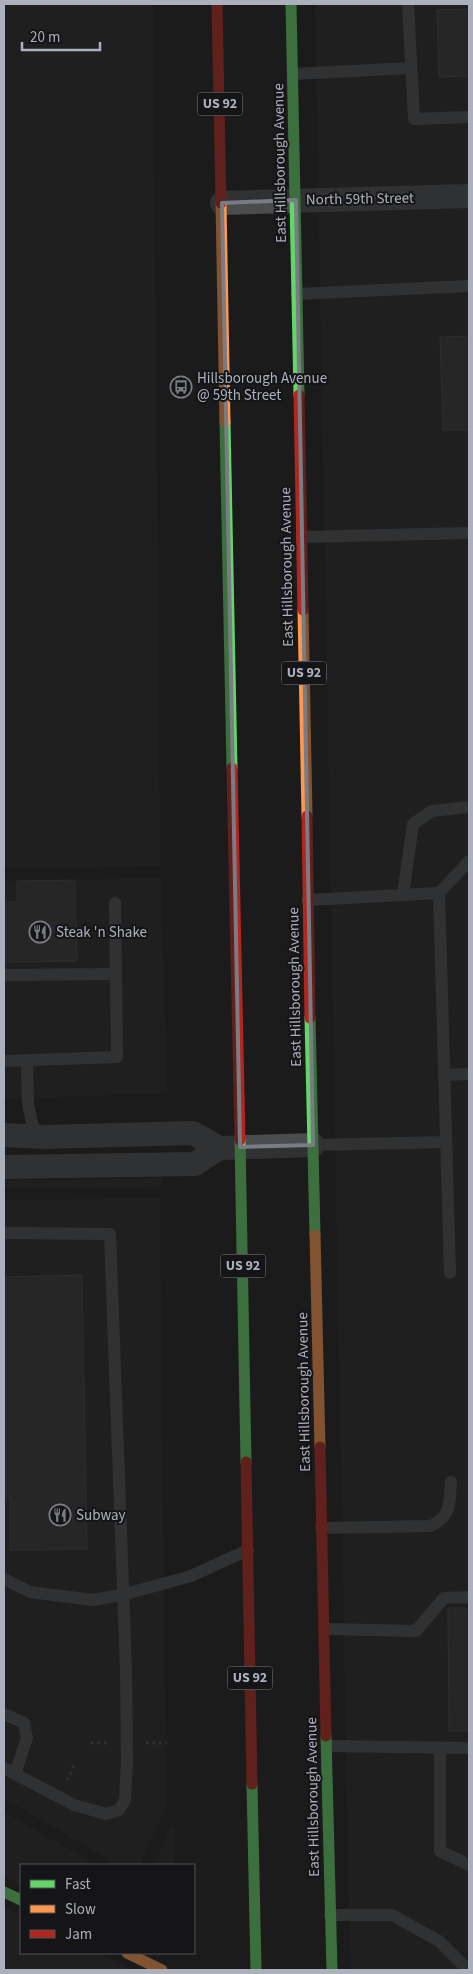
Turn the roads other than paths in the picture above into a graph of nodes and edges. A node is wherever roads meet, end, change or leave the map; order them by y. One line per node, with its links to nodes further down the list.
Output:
1 (218, 4): 9 (main road, US 92)
2 (291, 4): 5 (main road, East Hillsborough Avenue / US 92)
3 (408, 4): 4 (lane)
4 (411, 68): 5 (lane); 6 (lane)
5 (293, 74): 8 (main road, East Hillsborough Avenue / US 92)
6 (469, 117)
7 (469, 196): 8 (street, North 59th Street)
8 (296, 200): 9 (street, North 59th Street); 11 (main road, East Hillsborough Avenue / US 92)
9 (222, 203): 30 (main road, US 92)
10 (469, 286): 11 (lane)
11 (297, 294): 13 (main road, East Hillsborough Avenue / US 92)
12 (469, 533): 13 (lane)
13 (302, 537): 18 (main road, East Hillsborough Avenue / US 92)
14 (469, 807): 17 (lane)
15 (469, 861): 16 (lane)
16 (439, 893): 17 (lane); 25 (lane)
17 (403, 895): 18 (lane)
18 (308, 900): 29 (main road, East Hillsborough Avenue / US 92)
19 (115, 902): 20 (lane)
20 (116, 974): 21 (lane); 23 (lane)
21 (4, 975)
22 (4, 1061): 23 (lane)
23 (27, 1061): 27 (lane)
24 (469, 1074): 25 (lane)
25 (444, 1075): 28 (lane)
26 (4, 1135): 27 (street)
27 (35, 1136): 30 (street)
28 (446, 1142): 29 (lane); 33 (lane)
29 (313, 1145): 30 (street); 35 (main road, East Hillsborough Avenue / US 92)
30 (230, 1147): 31 (street); 36 (main road, US 92)
31 (4, 1167)
32 (4, 1233): 38 (lane)
33 (450, 1273)
34 (451, 1482): 35 (lane)
35 (322, 1528): 40 (main road, East Hillsborough Avenue / US 92)
36 (248, 1550): 38 (lane); 52 (main road, US 92)
37 (4, 1578): 38 (lane)
38 (122, 1595): 45 (lane)
39 (469, 1597): 40 (lane)
40 (324, 1629): 42 (main road, East Hillsborough Avenue / US 92)
41 (4, 1714): 45 (lane)
42 (326, 1746): 43 (lane); 49 (main road, East Hillsborough Avenue / US 92)
43 (440, 1748): 44 (lane); 46 (lane)
44 (469, 1748)
45 (9, 1771)
46 (469, 1865)
47 (4, 1892): 48 (main road)
48 (20, 1900)
49 (330, 1914): 53 (main road, East Hillsborough Avenue / US 92); 54 (lane)
50 (129, 1954): 51 (main road)
51 (162, 1970)
52 (256, 1970)
53 (332, 1970)
54 (468, 1970)

